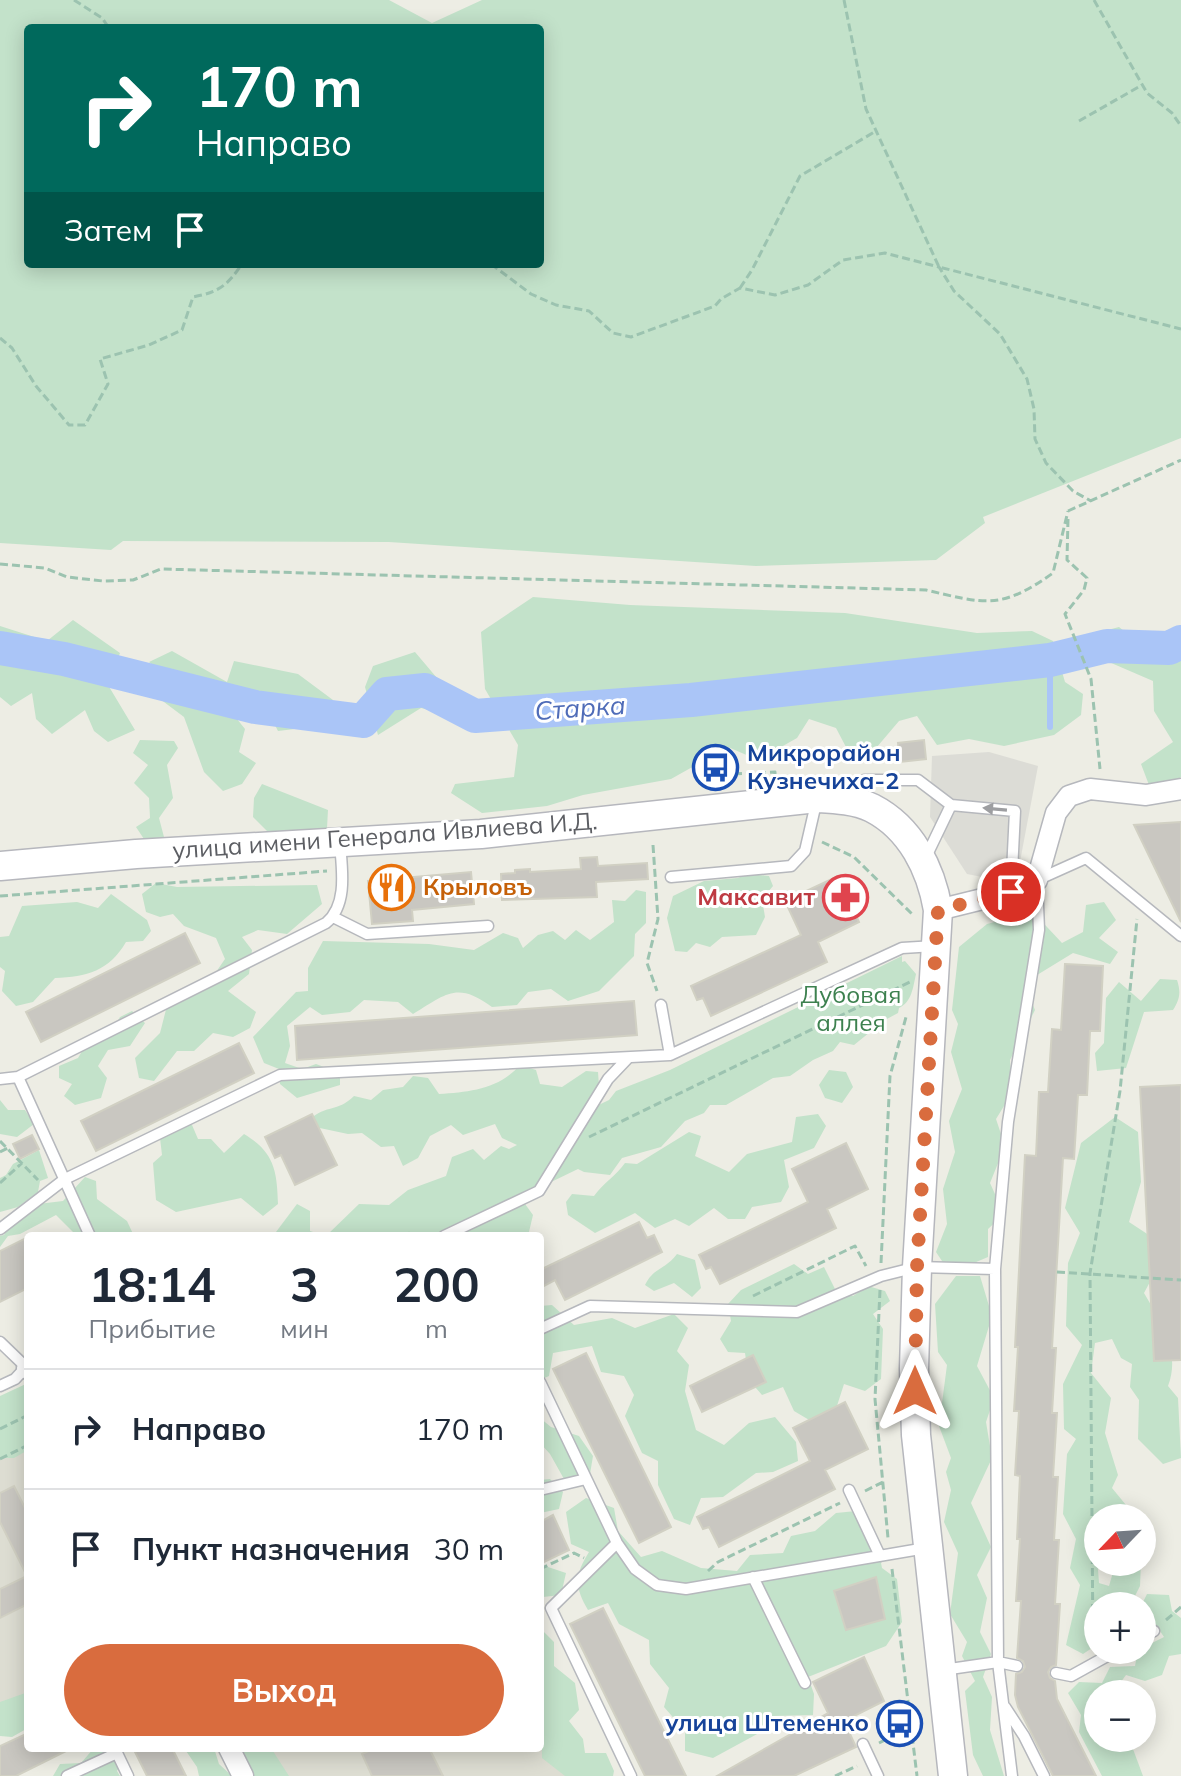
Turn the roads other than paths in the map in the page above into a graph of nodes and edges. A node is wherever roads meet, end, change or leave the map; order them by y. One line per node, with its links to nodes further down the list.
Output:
1 (1181, 789): 8 (street)
2 (817, 798): 3 (lane); 4 (street, улица имени Генерала Ивлиева И.Д.); 5 (street, улица имени Генерала Ивлиева И.Д.); 7 (lane)
3 (951, 805): 5 (lane); 9 (lane, one-way to 3)
4 (341, 856): 6 (street, улица имени Генерала Ивлиева И.Д.); 11 (lane)
5 (924, 861): 10 (street)
6 (0, 866)
7 (671, 877)
8 (1037, 880): 9 (street); 13 (lane); 25 (lane)
9 (1011, 892): 10 (street)
10 (925, 912): 14 (street)
11 (333, 917): 12 (lane); 18 (lane)
12 (488, 926)
13 (1181, 936)
14 (937, 946): 16 (lane); 24 (street)
15 (661, 1005): 16 (lane)
16 (670, 1055): 17 (lane)
17 (628, 1058): 20 (lane); 23 (lane)
18 (18, 1077): 19 (lane); 20 (lane)
19 (0, 1079)
20 (65, 1179): 21 (lane); 22 (lane)
21 (0, 1229)
22 (88, 1232)
23 (452, 1232)
24 (917, 1267): 25 (lane); 26 (lane); 36 (street)
25 (995, 1269): 39 (lane)
26 (544, 1327)
27 (0, 1342): 28 (lane)
28 (24, 1363)
29 (24, 1371): 30 (lane)
30 (0, 1386)
31 (544, 1390): 32 (lane)
32 (586, 1479): 33 (lane); 35 (lane)
33 (544, 1489)
34 (849, 1490): 37 (lane)
35 (617, 1543): 38 (lane); 51 (lane)
36 (928, 1548): 37 (lane); 42 (street)
37 (880, 1556): 38 (lane)
38 (753, 1577): 44 (lane)
39 (998, 1662): 41 (lane); 42 (lane); 45 (lane)
40 (1093, 1664): 43 (lane)
41 (1017, 1666)
42 (941, 1671): 53 (street)
43 (1056, 1673)
44 (805, 1683)
45 (1003, 1705): 54 (lane); 55 (lane)
46 (863, 1744): 52 (lane)
47 (231, 1752): 50 (street)
48 (67, 1776): 49 (lane)
49 (128, 1776)
50 (243, 1776)
51 (631, 1776)
52 (878, 1776)
53 (953, 1776)
54 (1012, 1776)
55 (1044, 1776)

